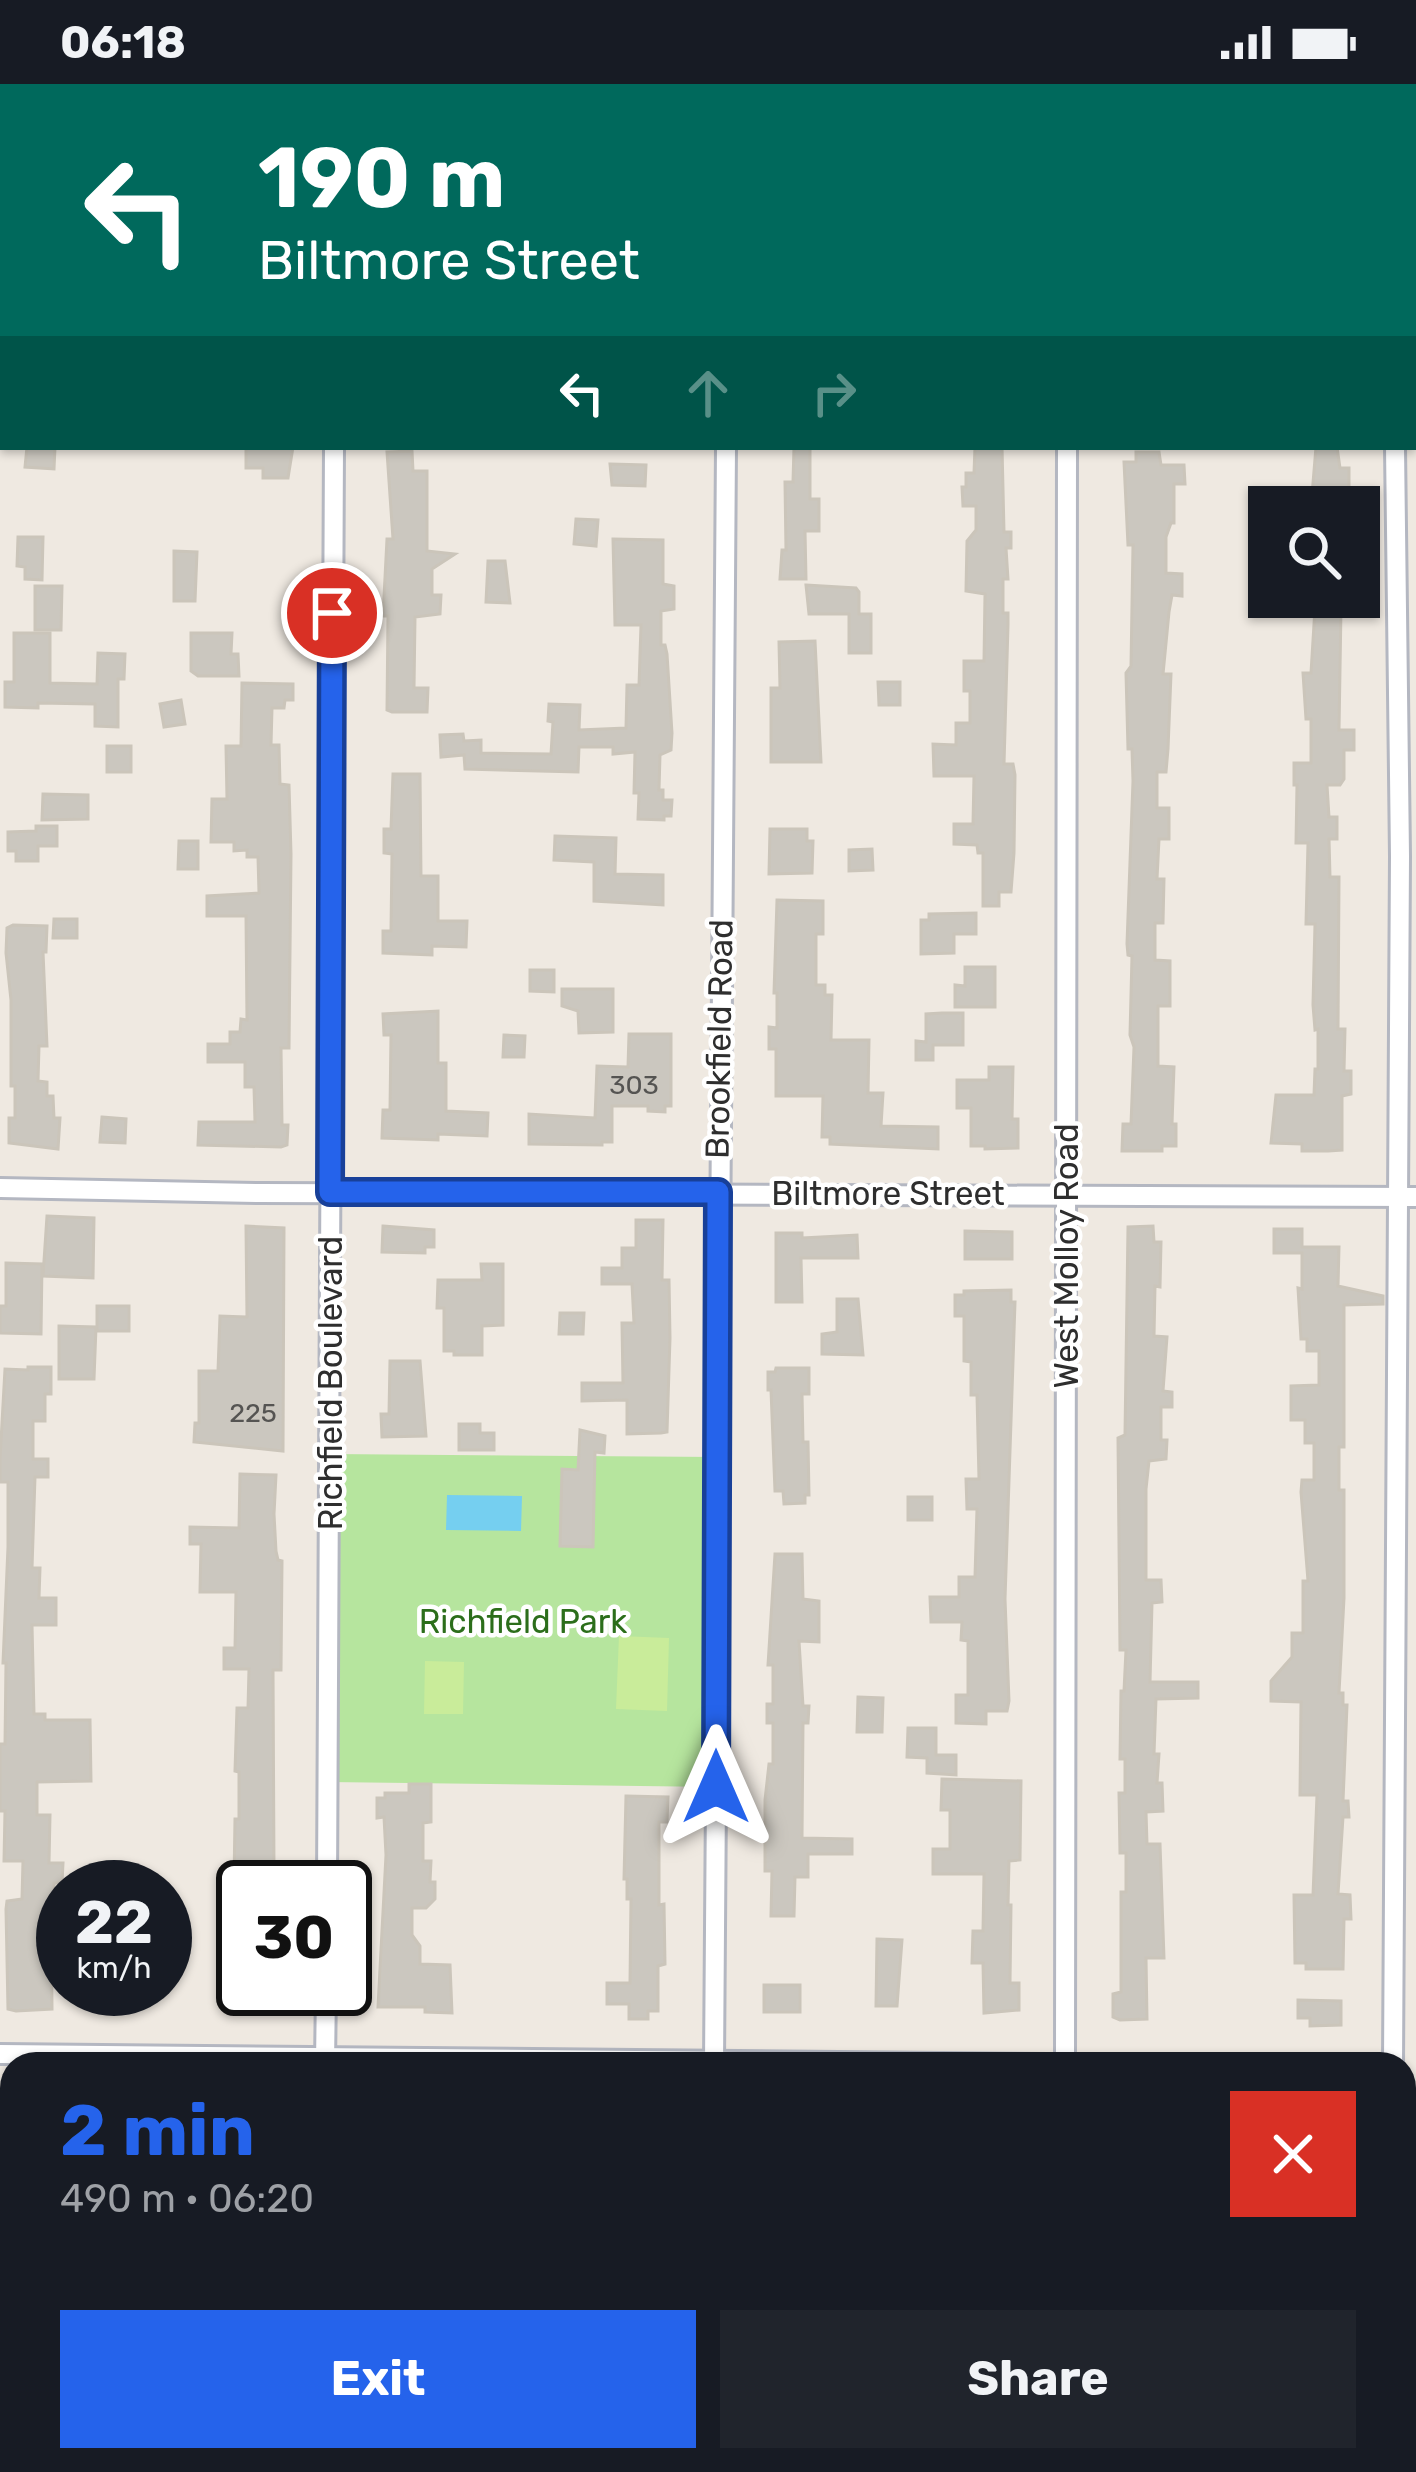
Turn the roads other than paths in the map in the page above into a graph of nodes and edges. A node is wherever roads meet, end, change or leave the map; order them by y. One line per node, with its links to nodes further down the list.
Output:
1 (334, 450): 6 (street, Richfield Boulevard)
2 (726, 450): 7 (street, Brookfield Road)
3 (1067, 450): 8 (street, West Molloy Road)
4 (1395, 450): 9 (street)
5 (0, 1188): 6 (street, Biltmore Street)
6 (330, 1192): 7 (street, Biltmore Street); 10 (street, Richfield Boulevard)
7 (718, 1192): 8 (street, Biltmore Street); 13 (street, Brookfield Road)
8 (1068, 1194): 9 (street, Biltmore Street); 14 (street, West Molloy Road)
9 (1407, 1196): 15 (street)
10 (327, 1860)
11 (326, 2016): 12 (street)
12 (325, 2052)
13 (715, 2052)
14 (1065, 2052)
15 (1393, 2052)

